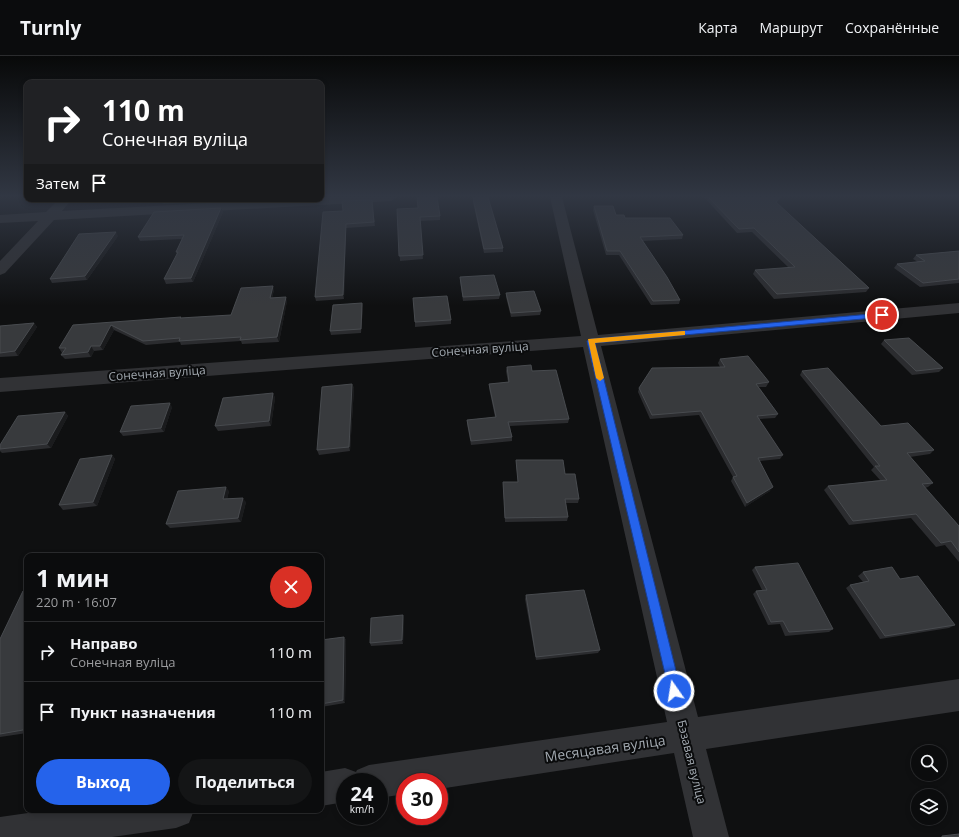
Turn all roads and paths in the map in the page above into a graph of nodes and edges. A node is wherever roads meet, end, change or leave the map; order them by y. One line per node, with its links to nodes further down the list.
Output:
1 (35, 233): 3 (street)
2 (565, 233): 5 (street, Бэзавая вуліца)
3 (0, 270)
4 (959, 308): 5 (street, Сонечная вуліца)
5 (591, 341): 6 (street, Сонечная вуліца); 8 (street, Бэзавая вуліца)
6 (0, 385)
7 (959, 694): 8 (street, Месяцавая вуліца)
8 (685, 736): 9 (street, Месяцавая вуліца); 14 (street, Бэзавая вуліца)
9 (388, 779)
10 (336, 787): 11 (street)
11 (324, 789)
12 (155, 813): 13 (street)
13 (0, 835)
14 (711, 837)

